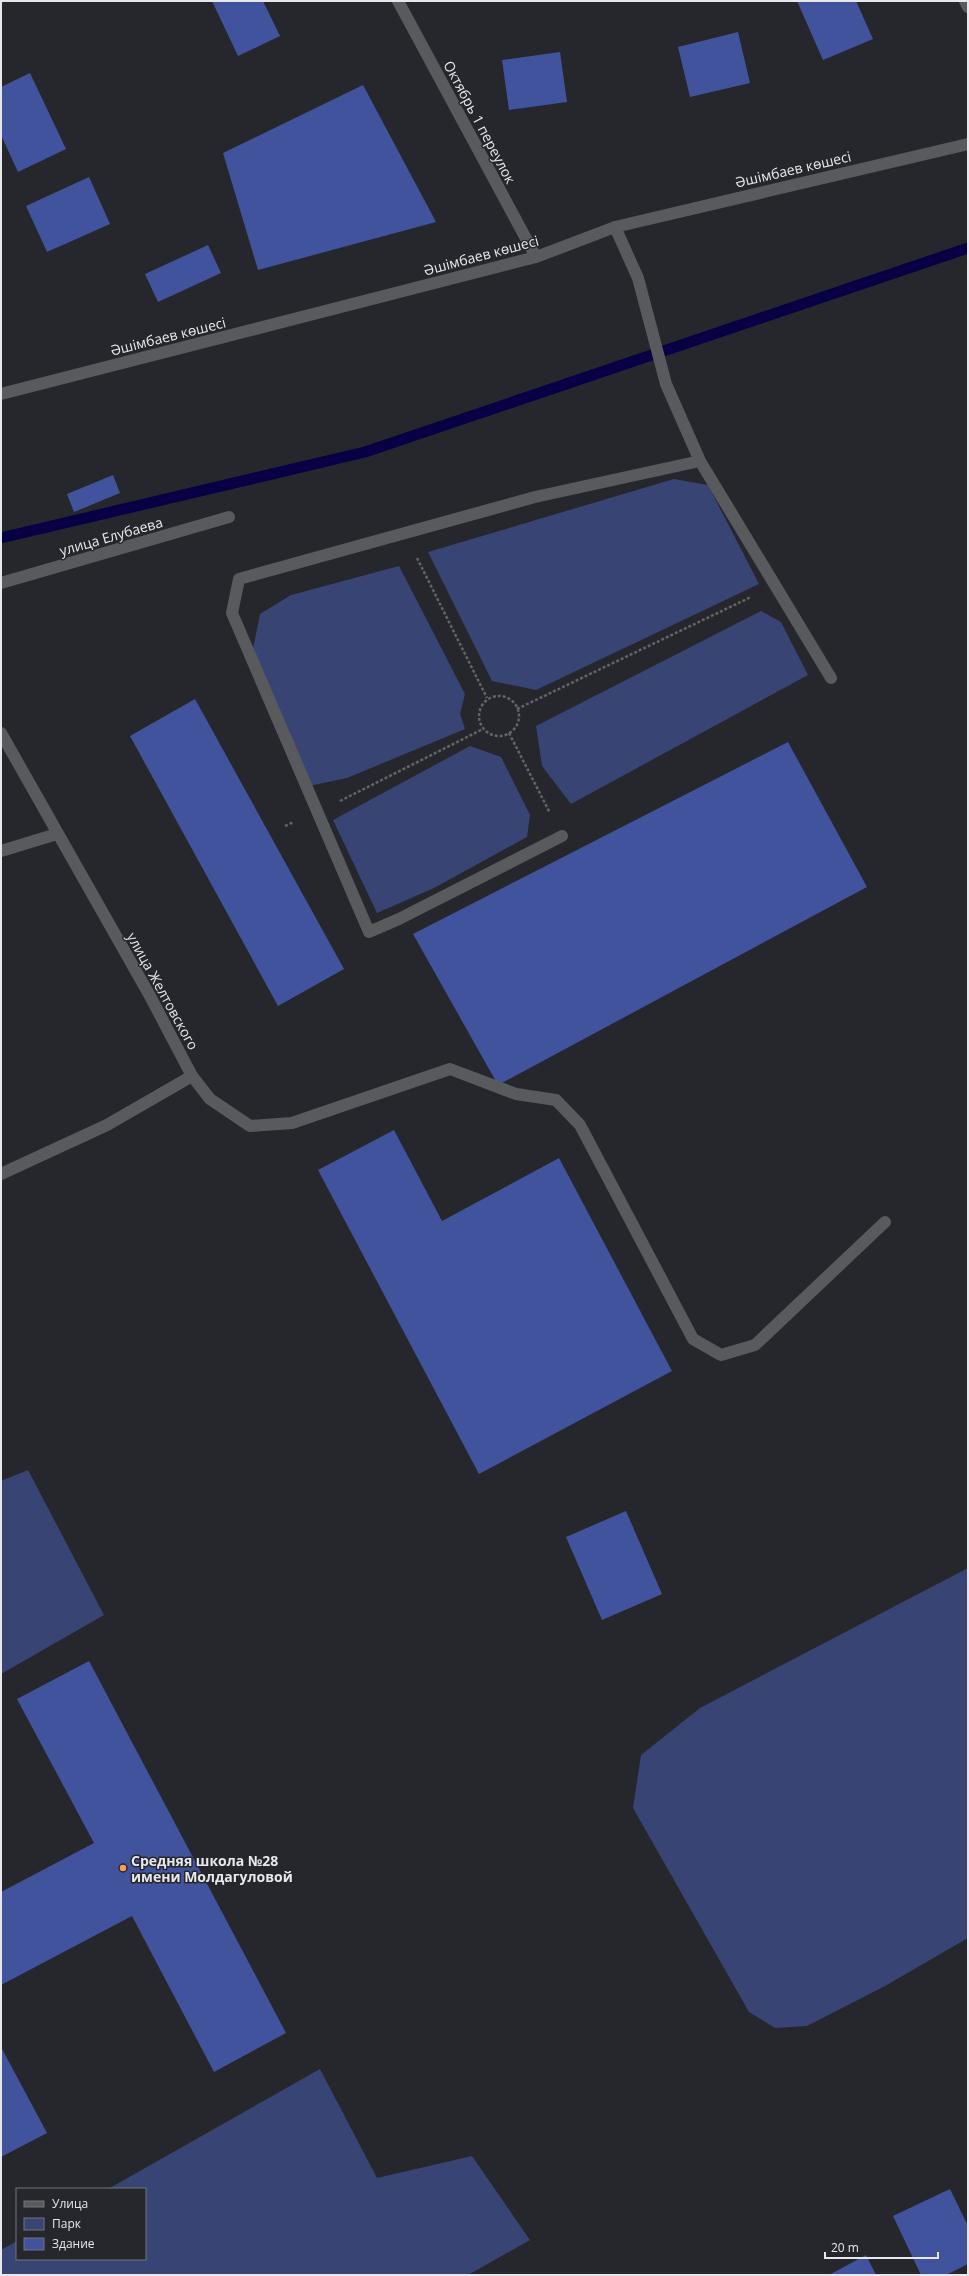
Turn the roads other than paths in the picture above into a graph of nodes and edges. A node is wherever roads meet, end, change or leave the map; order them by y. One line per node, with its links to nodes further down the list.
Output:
1 (398, 1): 6 (street, Октябрь 1 переулок)
2 (965, 1): 3 (street)
3 (968, 7)
4 (968, 144): 5 (street, Әшімбаев көшесі)
5 (615, 227): 6 (street, Әшімбаев көшесі); 8 (street)
6 (536, 257): 7 (street, Әшімбаев көшесі)
7 (1, 394)
8 (700, 461): 11 (street); 14 (street)
9 (228, 517): 10 (street, улица Елубаева)
10 (1, 583)
11 (831, 678)
12 (1, 733): 13 (street, улица Желтовского)
13 (57, 834): 15 (street); 16 (street, улица Желтовского)
14 (562, 836)
15 (1, 851)
16 (192, 1076): 17 (street); 18 (street, улица Желтовского)
17 (1, 1174)
18 (885, 1222)

